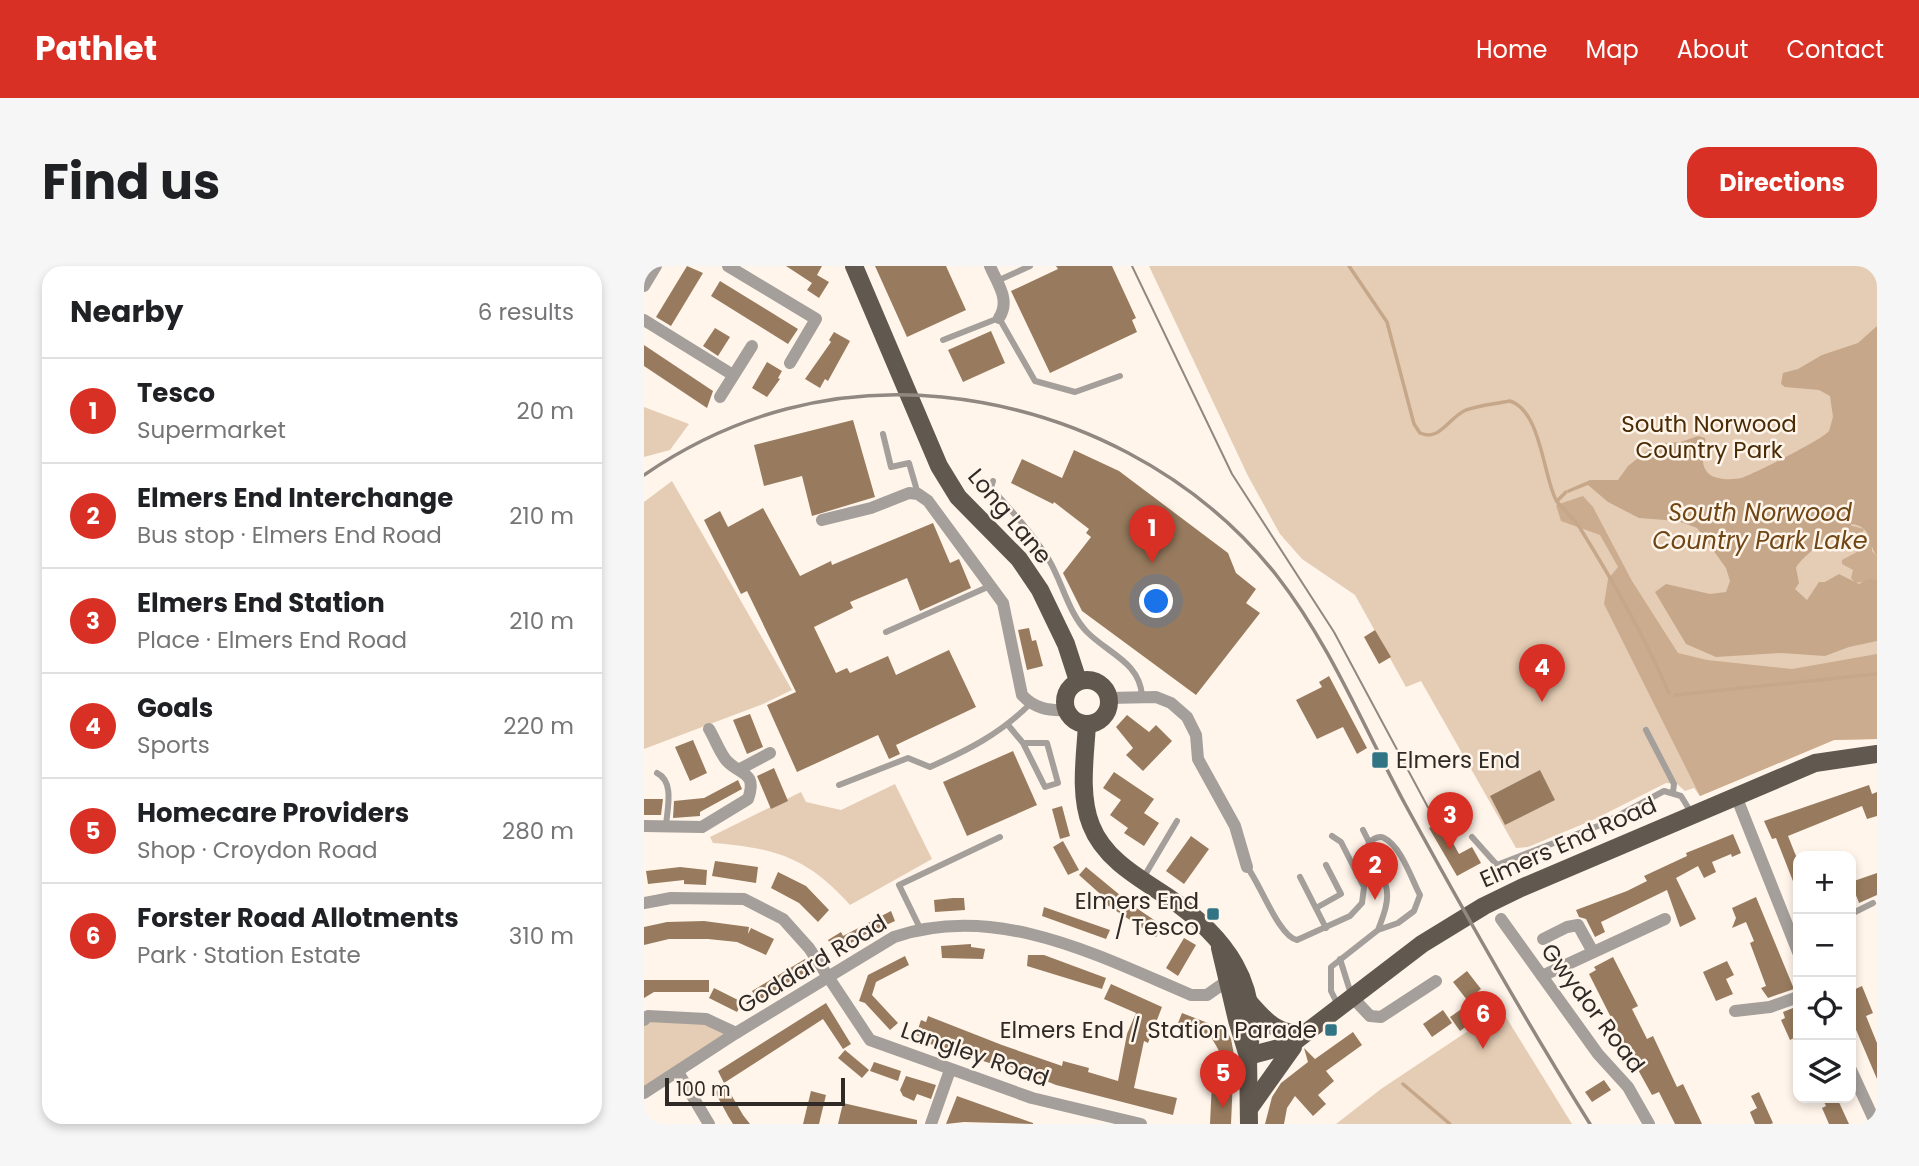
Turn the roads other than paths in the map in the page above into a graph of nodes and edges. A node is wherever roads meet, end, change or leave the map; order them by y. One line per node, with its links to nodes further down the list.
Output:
1 (656, 266): 7 (street)
2 (728, 266): 12 (street)
3 (854, 266): 22 (main road, Long Lane)
4 (990, 266): 6 (street)
5 (1030, 266): 6 (lane)
6 (997, 281): 8 (street)
7 (644, 286)
8 (999, 318): 10 (lane); 14 (lane)
9 (644, 320): 13 (street)
10 (943, 340)
11 (752, 346): 13 (street)
12 (790, 363)
13 (733, 375): 15 (street)
14 (1120, 376)
15 (720, 397)
16 (883, 434): 18 (lane)
17 (993, 481): 23 (lane)
18 (918, 494): 19 (street); 20 (street)
19 (822, 520)
20 (992, 585): 21 (lane); 25 (street)
21 (886, 632)
22 (1078, 681): 24 (main road); 26 (main road)
23 (1142, 695): 24 (street); 49 (street)
24 (1108, 698): 28 (main road)
25 (1030, 704): 26 (street); 27 (lane)
26 (1066, 710): 28 (main road)
27 (1008, 725): 31 (lane); 36 (lane)
28 (1087, 725): 51 (main road)
29 (709, 729): 34 (street)
30 (1646, 730): 37 (lane)
31 (1023, 743): 31 (lane)
32 (770, 753): 34 (street)
33 (1877, 754): 38 (main road, Elmers End Road)
34 (740, 769): 42 (street)
35 (657, 773): 42 (lane)
36 (839, 786)
37 (1673, 792): 39 (lane); 46 (lane)
38 (1736, 796): 39 (main road, Elmers End Road); 61 (street)
39 (1692, 814): 72 (main road, Elmers End Road)
40 (1177, 821): 51 (lane)
41 (644, 826): 42 (street)
42 (666, 826)
43 (1363, 830): 47 (lane)
44 (1000, 836): 58 (lane)
45 (1332, 836): 59 (lane)
46 (1472, 837)
47 (1368, 842): 60 (lane); 60 (lane)
48 (1326, 865): 54 (lane)
49 (1247, 867): 59 (lane)
50 (1300, 877): 54 (lane)
51 (1141, 880): 63 (main road)
52 (644, 903): 67 (street, Langley Road)
53 (1873, 903): 55 (lane)
54 (1316, 908): 59 (lane)
55 (1856, 912)
56 (1501, 919): 66 (street, Gwydor Road)
57 (1665, 919): 64 (street)
58 (920, 928): 67 (street, Goddard Road); 68 (street, Goddard Road)
59 (1326, 928)
60 (1378, 930): 65 (lane)
61 (1793, 934)
62 (1544, 939): 64 (street)
63 (1219, 942): 68 (main road); 71 (main road)
64 (1593, 952): 66 (street)
65 (1340, 959): 72 (lane); 72 (lane)
66 (1542, 976): 86 (street, Gwydor Road)
67 (828, 977): 76 (street, Goddard Road); 78 (street, Langley Road)
68 (1227, 981): 77 (main road)
69 (1436, 981): 72 (street)
70 (1793, 999): 73 (street)
71 (1250, 1002): 75 (main road); 77 (main road)
72 (1346, 1003): 75 (main road, Elmers End Road)
73 (1735, 1011)
74 (644, 1020): 76 (street, Goddard Road)
75 (1307, 1032): 77 (main road, Elmers End Road); 82 (main road)
76 (736, 1033): 79 (street, Goddard Road)
77 (1248, 1056): 82 (main road)
78 (950, 1070): 84 (street); 85 (street, Langley Road)
79 (678, 1072): 81 (street, Goddard Road); 83 (street)
80 (1856, 1081): 87 (street)
81 (644, 1093)
82 (1250, 1115)
83 (709, 1124)
84 (931, 1124)
85 (1141, 1124)
86 (1649, 1124)
87 (1876, 1124)

